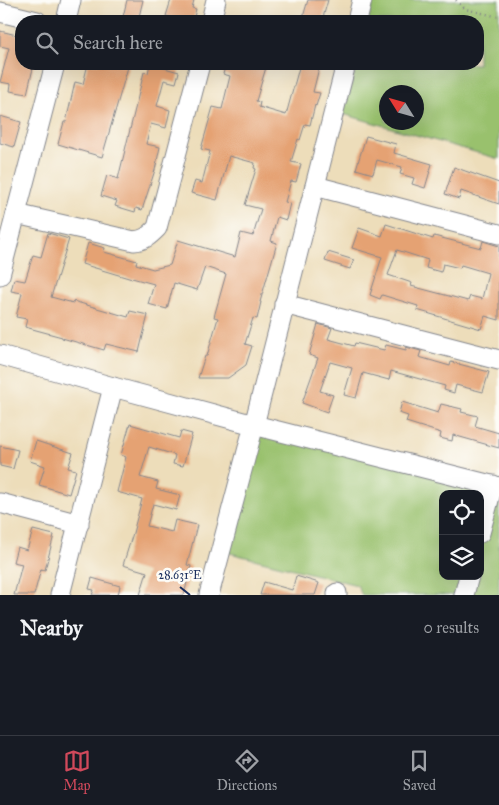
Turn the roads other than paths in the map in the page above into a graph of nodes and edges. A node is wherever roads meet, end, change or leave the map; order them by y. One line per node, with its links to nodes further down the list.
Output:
1 (71, 0): 5 (street)
2 (216, 0): 6 (street)
3 (362, 0): 7 (street)
4 (0, 12): 8 (street)
5 (67, 15)
6 (212, 15)
7 (358, 15)
8 (15, 16)
9 (53, 70): 13 (street)
10 (198, 70): 13 (street)
11 (344, 70): 12 (street)
12 (315, 186): 14 (street); 16 (street)
13 (16, 214): 15 (street)
14 (499, 234)
15 (0, 275)
16 (284, 304): 18 (street); 20 (street)
17 (0, 354): 19 (street)
18 (499, 360)
19 (113, 387): 20 (street); 24 (street)
20 (254, 425): 21 (street); 27 (street)
21 (496, 486): 23 (street)
22 (0, 503): 24 (street)
23 (484, 521)
24 (79, 524): 26 (street)
25 (468, 580): 28 (street)
26 (60, 595)
27 (209, 595)
28 (464, 595)

